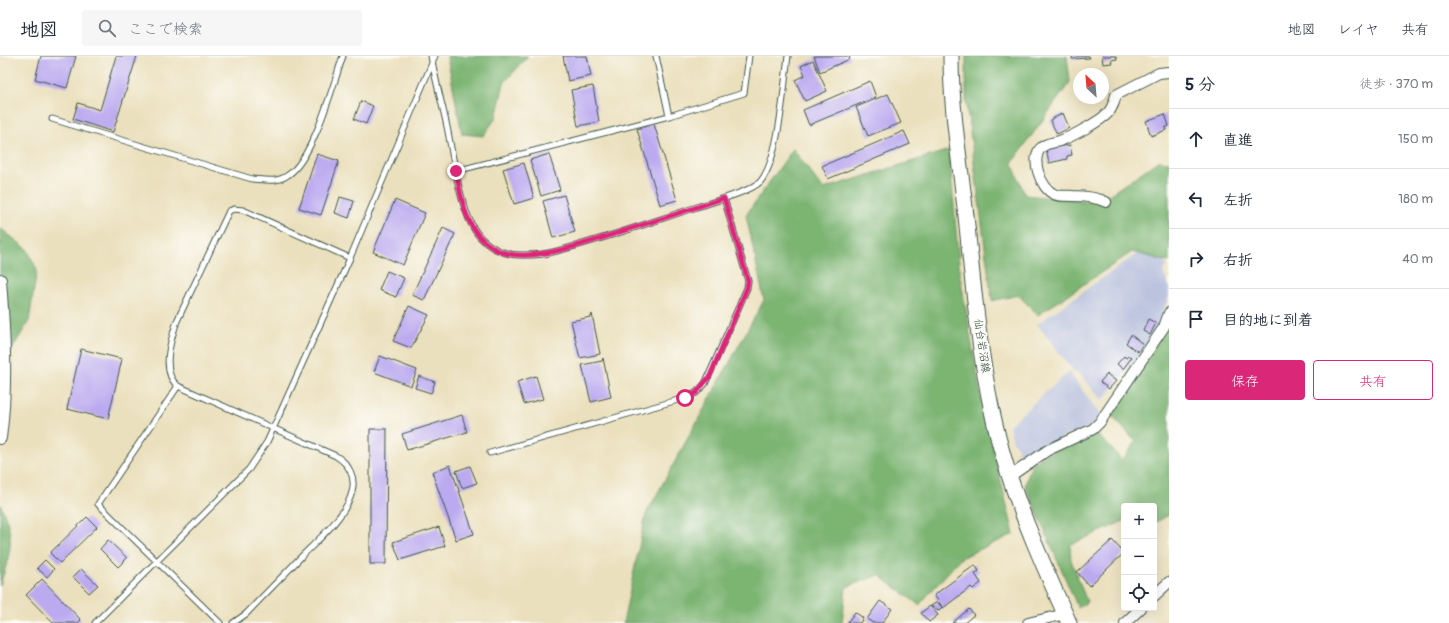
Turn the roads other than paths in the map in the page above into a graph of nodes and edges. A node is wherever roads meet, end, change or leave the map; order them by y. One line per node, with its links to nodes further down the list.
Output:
1 (343, 56): 11 (lane)
2 (431, 56): 8 (lane)
3 (435, 56): 8 (lane)
4 (656, 56): 10 (lane)
5 (749, 56): 10 (lane)
6 (788, 56): 13 (lane)
7 (952, 56): 22 (main road, 仙台岩沼線)
8 (432, 62): 12 (lane); 15 (lane)
9 (1169, 72): 14 (street)
10 (669, 116): 12 (lane)
11 (52, 119)
12 (456, 171): 13 (lane)
13 (724, 198): 21 (lane)
14 (1106, 202)
15 (350, 258): 18 (lane); 19 (lane)
16 (0, 280): 20 (street)
17 (1169, 313): 22 (street)
18 (178, 386): 19 (lane); 23 (lane)
19 (272, 429): 23 (lane); 30 (lane)
20 (0, 438)
21 (490, 453)
22 (1009, 477): 27 (main road, 仙台岩沼線)
23 (156, 562): 28 (lane); 29 (lane)
24 (1169, 582): 25 (street)
25 (1157, 593)
26 (1138, 611): 32 (street)
27 (1067, 619): 31 (street)
28 (95, 623)
29 (220, 623)
30 (233, 623)
31 (1028, 623)
32 (1125, 623)

